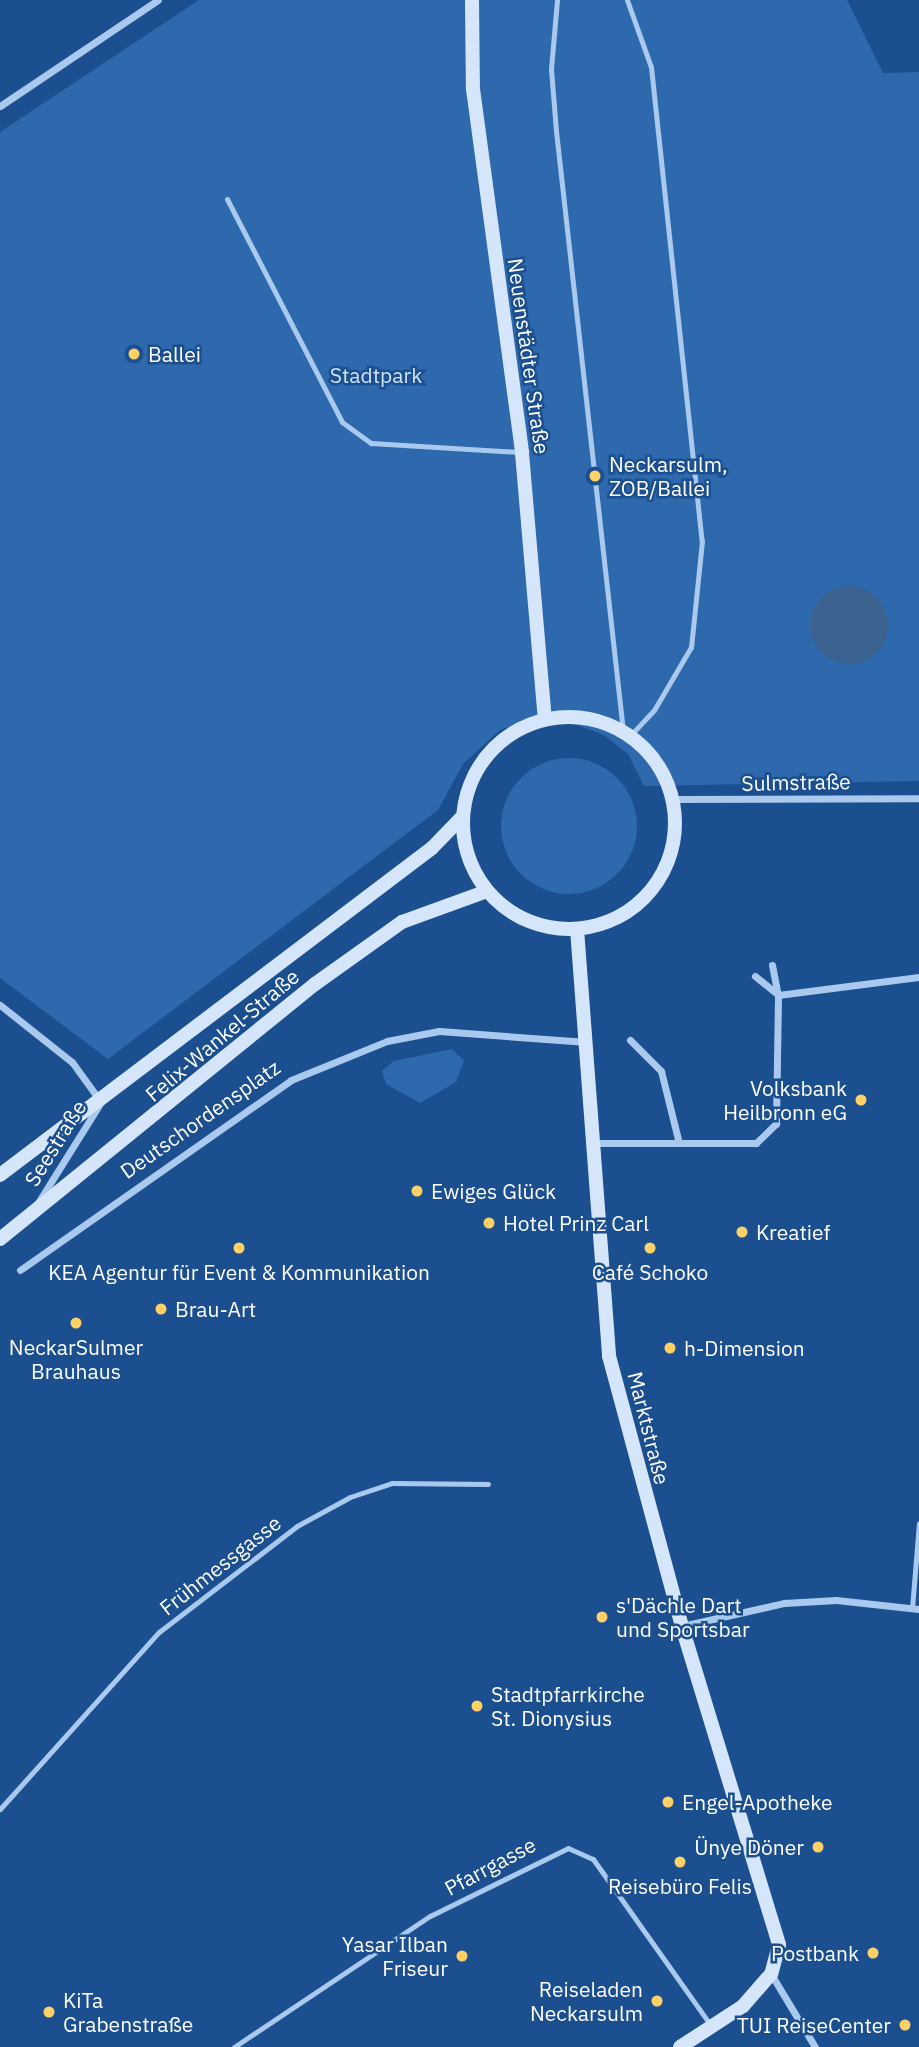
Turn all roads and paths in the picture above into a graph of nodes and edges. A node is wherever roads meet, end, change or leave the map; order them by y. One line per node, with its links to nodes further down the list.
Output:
1 (158, 0): 5 (street)
2 (472, 0): 7 (main road, Neuenstädter Straße)
3 (557, 0): 9 (lane)
4 (627, 0): 9 (lane)
5 (0, 106)
6 (227, 199): 7 (lane)
7 (523, 453): 8 (main road, Neuenstädter Straße)
8 (545, 719): 9 (main road); 12 (main road)
9 (626, 733): 11 (main road)
10 (919, 798): 11 (street, Sulmstraße)
11 (673, 799): 14 (main road)
12 (463, 817): 13 (main road); 22 (main road, Felix-Wankel-Straße)
13 (487, 891): 14 (main road); 26 (main road, Felix-Wankel-Straße)
14 (577, 929): 21 (main road, Marktstraße)
15 (772, 965): 18 (street)
16 (755, 976): 18 (street)
17 (919, 976): 18 (street)
18 (778, 995): 24 (street)
19 (0, 1005): 22 (street, Seestraße)
20 (630, 1040): 24 (street)
21 (587, 1042): 23 (main road, Marktstraße); 28 (street, Deutschordensplatz)
22 (101, 1102): 25 (main road, Felix-Wankel-Straße); 26 (street, Seestraße)
23 (592, 1143): 24 (street); 32 (main road, Marktstraße)
24 (679, 1143)
25 (0, 1175)
26 (31, 1216): 27 (main road, Felix-Wankel-Straße)
27 (0, 1239)
28 (20, 1270)
29 (488, 1485): 33 (lane, Frühmessgasse)
30 (919, 1523): 31 (lane)
31 (915, 1608): 32 (street)
32 (682, 1627): 34 (main road, Marktstraße)
33 (0, 1810)
34 (771, 1974): 35 (main road); 38 (street)
35 (711, 2027): 36 (lane, Pfarrgasse); 37 (main road)
36 (234, 2047)
37 (680, 2047)
38 (816, 2047)

